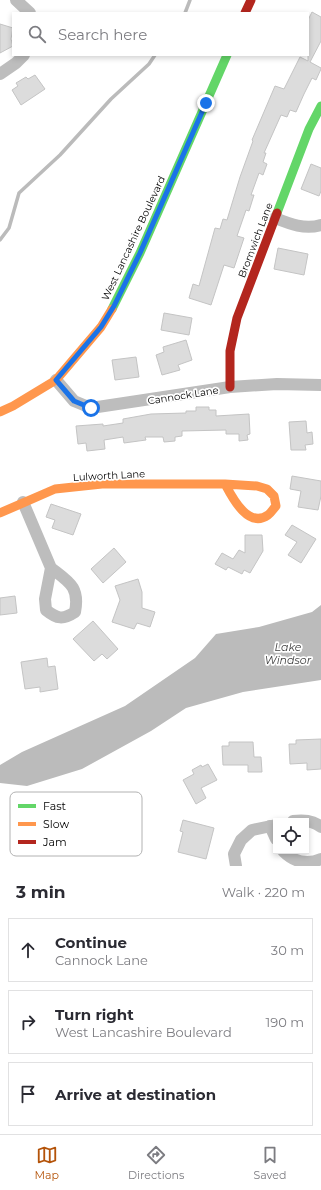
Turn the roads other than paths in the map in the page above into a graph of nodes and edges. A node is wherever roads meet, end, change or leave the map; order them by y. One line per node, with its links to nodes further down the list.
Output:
1 (16, 0): 3 (street)
2 (251, 0): 4 (street)
3 (29, 12)
4 (245, 12)
5 (23, 56): 7 (street)
6 (227, 56): 11 (street, West Lancashire Boulevard)
7 (0, 74)
8 (321, 106): 9 (street, Bromwich Lane)
9 (275, 218): 10 (street); 13 (street, Bromwich Lane)
10 (321, 225)
11 (56, 380): 13 (street, Cannock Lane); 14 (street, West Lancashire Boulevard)
12 (321, 385): 13 (street, Cannock Lane)
13 (230, 388)
14 (0, 412)
15 (225, 484): 15 (street, Lulworth Lane); 16 (street, Lulworth Lane)
16 (23, 502): 17 (street, Lulworth Lane); 18 (street)
17 (0, 513)
18 (51, 568)
19 (309, 821): 21 (street)
20 (273, 825): 24 (street)
21 (321, 827)
22 (287, 854): 23 (street)
23 (321, 859)
24 (236, 866)

